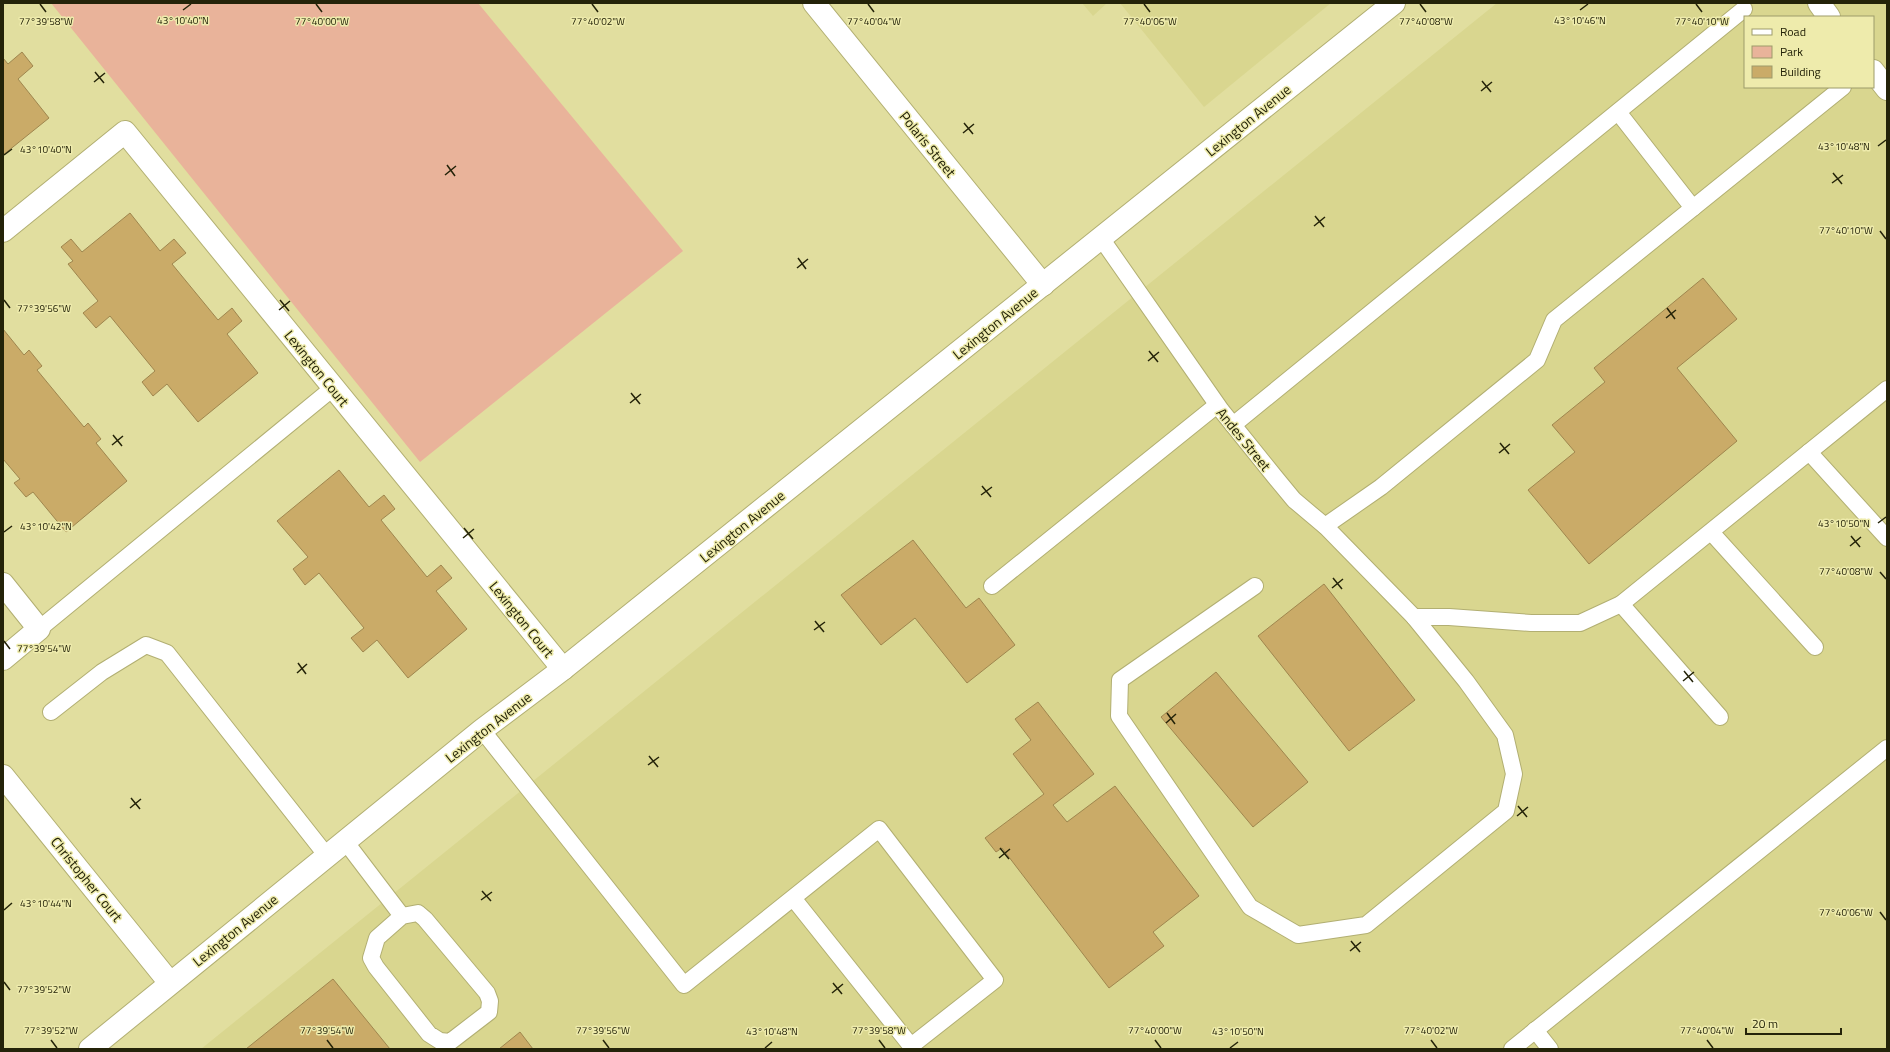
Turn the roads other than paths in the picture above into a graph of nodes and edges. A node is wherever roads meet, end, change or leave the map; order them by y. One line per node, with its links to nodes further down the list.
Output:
1 (814, 3): 13 (main road, Polaris Street)
2 (1394, 3): 12 (main road, Lexington Avenue)
3 (1819, 3): 5 (main road)
4 (1744, 9): 9 (lane)
5 (1828, 16)
6 (1874, 72): 8 (main road)
7 (1842, 88): 10 (lane)
8 (1887, 89)
9 (1618, 112): 10 (lane); 17 (lane)
10 (1693, 208): 19 (lane)
11 (3, 231): 14 (main road, Lexington Court)
12 (1101, 238): 13 (main road, Lexington Avenue); 16 (lane, Andes Street)
13 (1043, 285): 30 (main road, Lexington Avenue)
14 (333, 388): 27 (lane); 30 (main road, Lexington Court)
15 (1887, 389): 18 (lane)
16 (1217, 405): 17 (lane, Andes Street); 23 (lane)
17 (1233, 425): 19 (lane, Andes Street)
18 (1810, 452): 20 (lane); 21 (lane)
19 (1325, 526): 26 (lane, Andes Street)
20 (1711, 532): 25 (lane); 28 (lane)
21 (1887, 538)
22 (3, 584): 27 (main road)
23 (992, 586)
24 (1256, 586): 26 (lane, Andes Street)
25 (1621, 604): 26 (lane); 32 (lane)
26 (1414, 617)
27 (40, 629): 29 (main road)
28 (1815, 647)
29 (3, 659)
30 (563, 670): 33 (main road, Lexington Avenue)
31 (51, 712): 37 (lane)
32 (1720, 717)
33 (482, 730): 36 (main road, Lexington Avenue); 38 (lane)
34 (1887, 748): 41 (lane)
35 (3, 776): 40 (main road, Christopher Court)
36 (345, 841): 37 (main road, Lexington Avenue); 39 (lane)
37 (327, 856): 40 (main road, Lexington Avenue)
38 (793, 898): 38 (lane)
39 (402, 916): 39 (lane)
40 (170, 983): 42 (main road, Lexington Avenue)
41 (1535, 1030): 43 (lane); 44 (lane)
42 (90, 1049)
43 (1512, 1049)
44 (1550, 1049)

